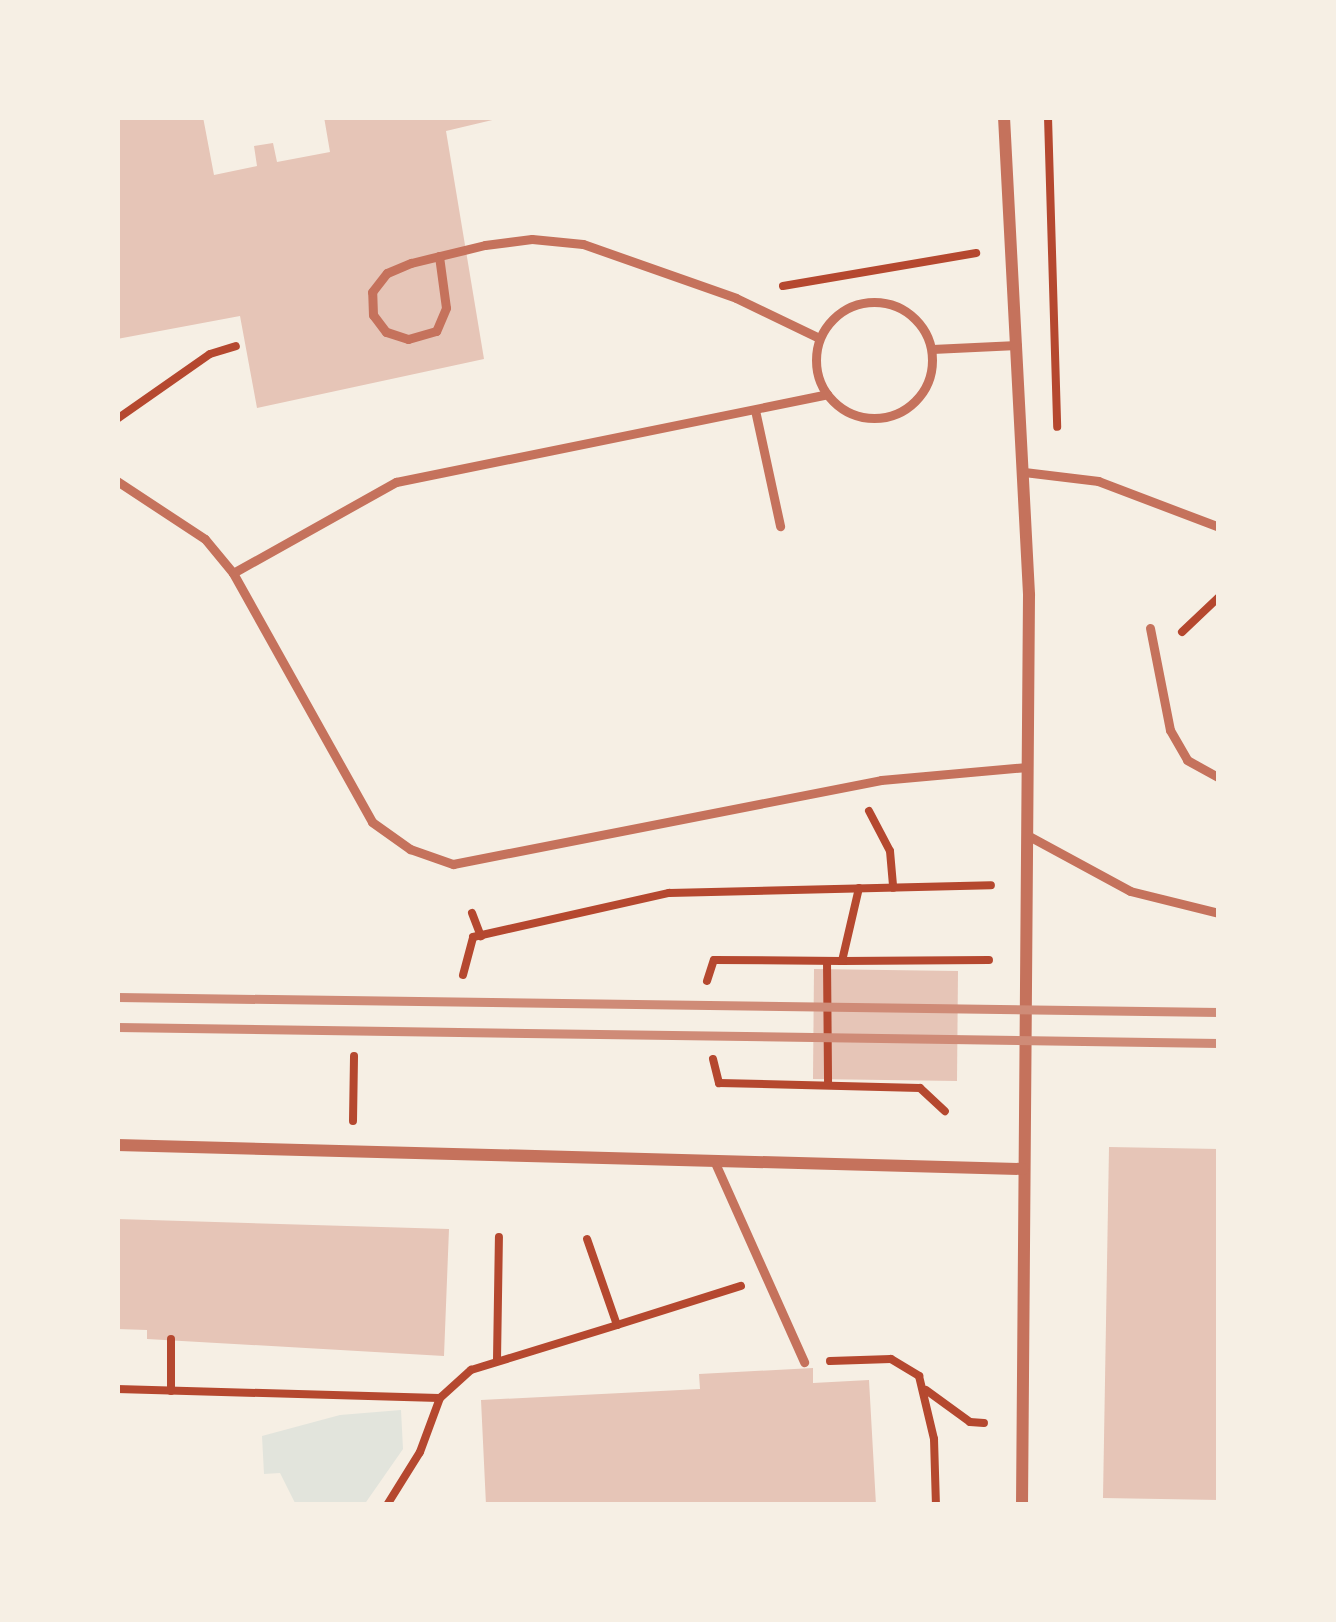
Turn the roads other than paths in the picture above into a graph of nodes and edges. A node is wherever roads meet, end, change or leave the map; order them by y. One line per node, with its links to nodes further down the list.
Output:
1 (1004, 117): 4 (street)
2 (439, 256): 2 (lane); 3 (lane)
3 (820, 338): 5 (lane); 6 (lane)
4 (1017, 344): 5 (lane); 8 (street)
5 (932, 349): 6 (lane)
6 (827, 394): 7 (lane)
7 (754, 410): 10 (lane); 12 (lane)
8 (1024, 472): 11 (lane); 14 (street)
9 (117, 481): 12 (lane)
10 (781, 526)
11 (1219, 527)
12 (233, 573): 14 (lane)
13 (1150, 628): 15 (lane)
14 (1027, 767): 16 (street)
15 (1219, 778)
16 (1027, 835): 17 (lane); 20 (street)
17 (1219, 913)
18 (117, 1145): 19 (street)
19 (716, 1165): 20 (street); 21 (lane)
20 (1022, 1169): 22 (street)
21 (804, 1362)
22 (1022, 1505)

